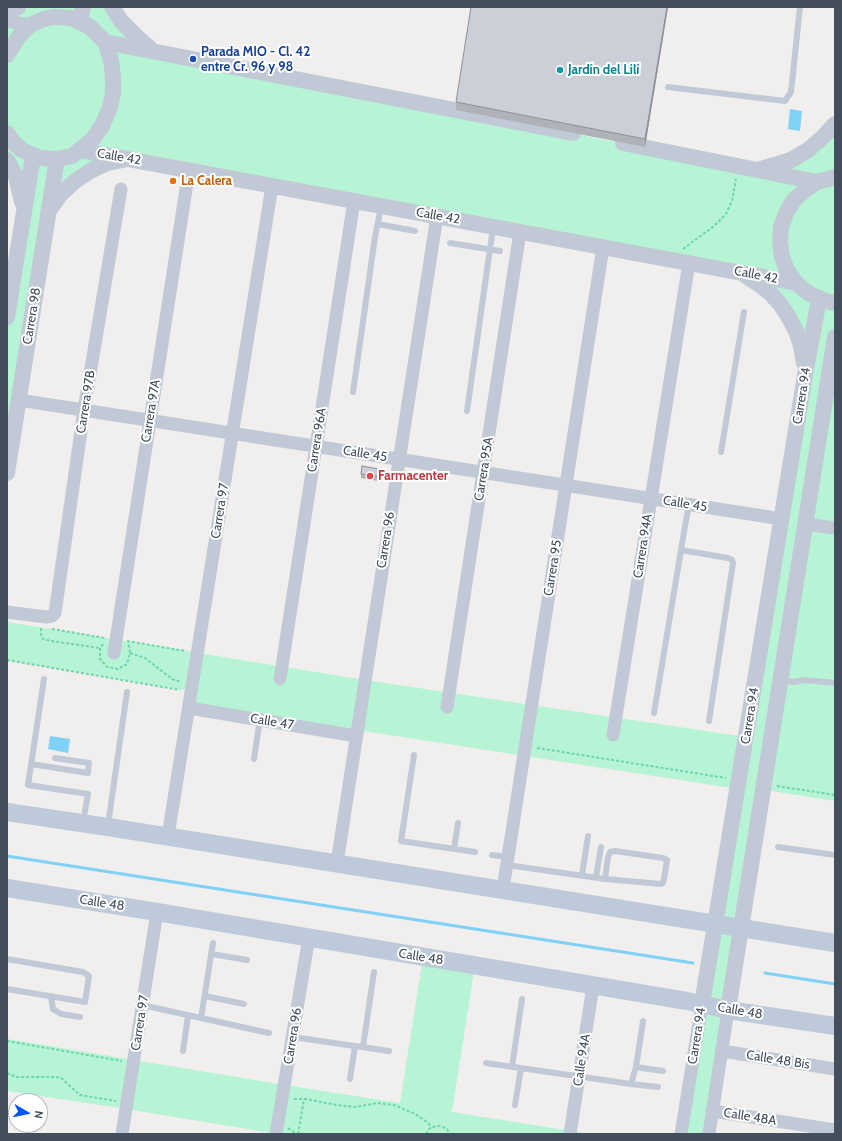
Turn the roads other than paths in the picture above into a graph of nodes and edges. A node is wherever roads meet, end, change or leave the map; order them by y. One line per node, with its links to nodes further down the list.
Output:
1 (18, 7): 5 (street)
2 (112, 7): 10 (street)
3 (800, 7): 12 (lane)
4 (54, 12): 6 (street); 8 (street)
5 (7, 13)
6 (81, 14): 9 (street)
7 (7, 21): 8 (street)
8 (30, 25): 11 (street)
9 (105, 42): 10 (street); 17 (street)
10 (154, 52): 15 (street)
11 (7, 55)
12 (668, 87)
13 (835, 124): 23 (street)
14 (7, 133): 18 (street)
15 (584, 136)
16 (607, 140): 23 (street)
17 (79, 150): 19 (street); 20 (street, Calle 42)
18 (32, 156): 19 (street); 32 (street, Carrera 98)
19 (57, 159): 30 (street, Carrera 98)
20 (126, 159): 22 (street, Calle 42); 30 (street)
21 (7, 160): 32 (street)
22 (189, 170): 26 (street, Calle 42); 56 (street, Carrera 97A)
23 (759, 170): 25 (street)
24 (835, 177): 25 (street)
25 (817, 182): 43 (street)
26 (272, 186): 28 (street, Calle 42); 57 (street, Carrera 97)
27 (121, 189): 54 (street, Carrera 97B)
28 (354, 201): 29 (street, Calle 42); 58 (street, Carrera 96A)
29 (381, 206): 31 (street, Calle 42); 33 (lane)
30 (49, 211): 53 (street, Carrera 98)
31 (437, 216): 34 (street, Calle 42); 60 (street, Carrera 96)
32 (22, 219): 47 (street, Carrera 98)
33 (378, 224): 35 (lane); 52 (lane)
34 (493, 227): 36 (street, Calle 42); 39 (lane)
35 (415, 231)
36 (520, 232): 38 (street, Calle 42); 62 (street, Carrera 95A)
37 (450, 243): 39 (lane)
38 (603, 247): 41 (street, Calle 42); 63 (street, Carrera 95)
39 (490, 250): 40 (lane); 55 (lane)
40 (500, 251)
41 (684, 257): 42 (street, Calle 42); 64 (street, Carrera 94A)
42 (734, 271): 43 (street, Calle 42); 51 (street)
43 (796, 283): 44 (street)
44 (819, 299): 45 (street); 51 (street, Carrera 94)
45 (835, 303)
46 (744, 312): 59 (lane)
47 (7, 317)
48 (835, 337): 50 (street, Carrera 94)
49 (835, 355): 50 (street)
50 (830, 370): 67 (street, Carrera 94)
51 (805, 375): 66 (street, Carrera 94)
52 (353, 392)
53 (19, 400): 54 (street, Calle 45); 61 (street, Carrera 98)
54 (84, 410): 56 (street, Calle 45); 70 (street, Carrera 97B)
55 (467, 411)
56 (150, 421): 57 (street, Calle 45); 71 (street, Carrera 97A)
57 (233, 434): 58 (street, Calle 45); 78 (street, Carrera 97)
58 (316, 447): 60 (street, Calle 45); 73 (street, Carrera 96A)
59 (721, 452)
60 (399, 460): 62 (street, Calle 45); 83 (street, Carrera 96)
61 (7, 473)
62 (483, 473): 63 (street, Calle 45); 77 (street, Carrera 95A)
63 (566, 486): 64 (street, Calle 45); 100 (street, Carrera 95)
64 (651, 499): 65 (street, Calle 45); 82 (street, Carrera 94A)
65 (689, 505): 66 (street, Calle 45); 69 (lane)
66 (782, 519): 108 (street, Carrera 94)
67 (806, 524): 68 (street); 74 (street, Carrera 94)
68 (835, 528)
69 (681, 550): 79 (lane); 81 (lane)
70 (7, 612)
71 (114, 653)
72 (44, 679): 87 (lane)
73 (280, 679)
74 (781, 680): 75 (lane); 109 (street, Carrera 94)
75 (835, 683)
76 (127, 692): 91 (lane)
77 (447, 707)
78 (189, 708): 80 (street, Calle 47); 92 (street, Carrera 97)
79 (654, 713)
80 (260, 719): 83 (street, Calle 47); 86 (lane)
81 (709, 721)
82 (613, 735)
83 (356, 736): 101 (street, Carrera 96)
84 (414, 755): 96 (lane)
85 (56, 758): 87 (lane)
86 (254, 759)
87 (31, 764): 89 (lane)
88 (7, 812): 89 (main road)
89 (82, 823): 91 (main road)
90 (458, 823): 96 (lane)
91 (108, 827): 92 (main road)
92 (168, 836): 101 (main road)
93 (588, 836): 102 (lane)
94 (778, 846): 99 (lane)
95 (601, 847): 103 (lane)
96 (454, 849): 97 (lane)
97 (476, 852)
98 (492, 855): 100 (lane)
99 (835, 855)
100 (507, 861): 102 (lane); 106 (street, Carrera 95)
101 (337, 863): 106 (main road)
102 (582, 875): 103 (lane)
103 (596, 877): 104 (lane)
104 (605, 878): 104 (lane)
105 (7, 888): 107 (main road, Calle 48)
106 (503, 889): 108 (main road)
107 (157, 912): 110 (main road, Calle 48); 124 (street, Carrera 97)
108 (716, 923): 109 (main road); 123 (street, Carrera 94)
109 (742, 928): 111 (main road); 125 (street, Carrera 94)
110 (309, 937): 117 (main road, Calle 48); 132 (street, Carrera 96)
111 (835, 943)
112 (213, 944): 113 (lane)
113 (212, 954): 115 (lane); 120 (lane)
114 (7, 959): 119 (lane)
115 (247, 960)
116 (374, 972): 134 (lane)
117 (593, 986): 123 (main road, Calle 48); 144 (street, Calle 94A)
118 (7, 989): 119 (lane)
119 (51, 996): 127 (lane)
120 (205, 996): 122 (lane); 128 (lane)
121 (522, 999): 139 (lane)
122 (244, 1004)
123 (702, 1004): 125 (main road, Calle 48); 154 (street, Carrera 94)
124 (142, 1005): 126 (lane); 151 (street, Carrera 97)
125 (728, 1010): 130 (main road, Calle 48); 137 (street, Carrera 94)
126 (188, 1016): 128 (lane); 135 (lane)
127 (80, 1017)
128 (202, 1018): 131 (lane)
129 (643, 1021): 140 (lane)
130 (835, 1026)
131 (269, 1033)
132 (293, 1037): 133 (lane); 152 (street, Carrera 96)
133 (355, 1046): 134 (lane); 145 (lane)
134 (362, 1047): 136 (lane)
135 (183, 1051)
136 (389, 1051)
137 (722, 1051): 142 (street, Calle 48 Bis); 149 (street, Carrera 94)
138 (486, 1063): 139 (lane)
139 (512, 1067): 141 (lane)
140 (636, 1067): 143 (lane); 146 (lane)
141 (521, 1068): 144 (lane); 148 (lane)
142 (835, 1069)
143 (663, 1071)
144 (579, 1076): 146 (lane); 153 (street, Calle 94A)
145 (350, 1080)
146 (630, 1084): 147 (lane)
147 (658, 1087)
148 (515, 1105)
149 (712, 1111): 150 (street, Calle 48A); 155 (street, Carrera 94)
150 (835, 1130)
151 (122, 1134)
152 (276, 1134)
153 (570, 1134)
154 (681, 1134)
155 (709, 1134)

